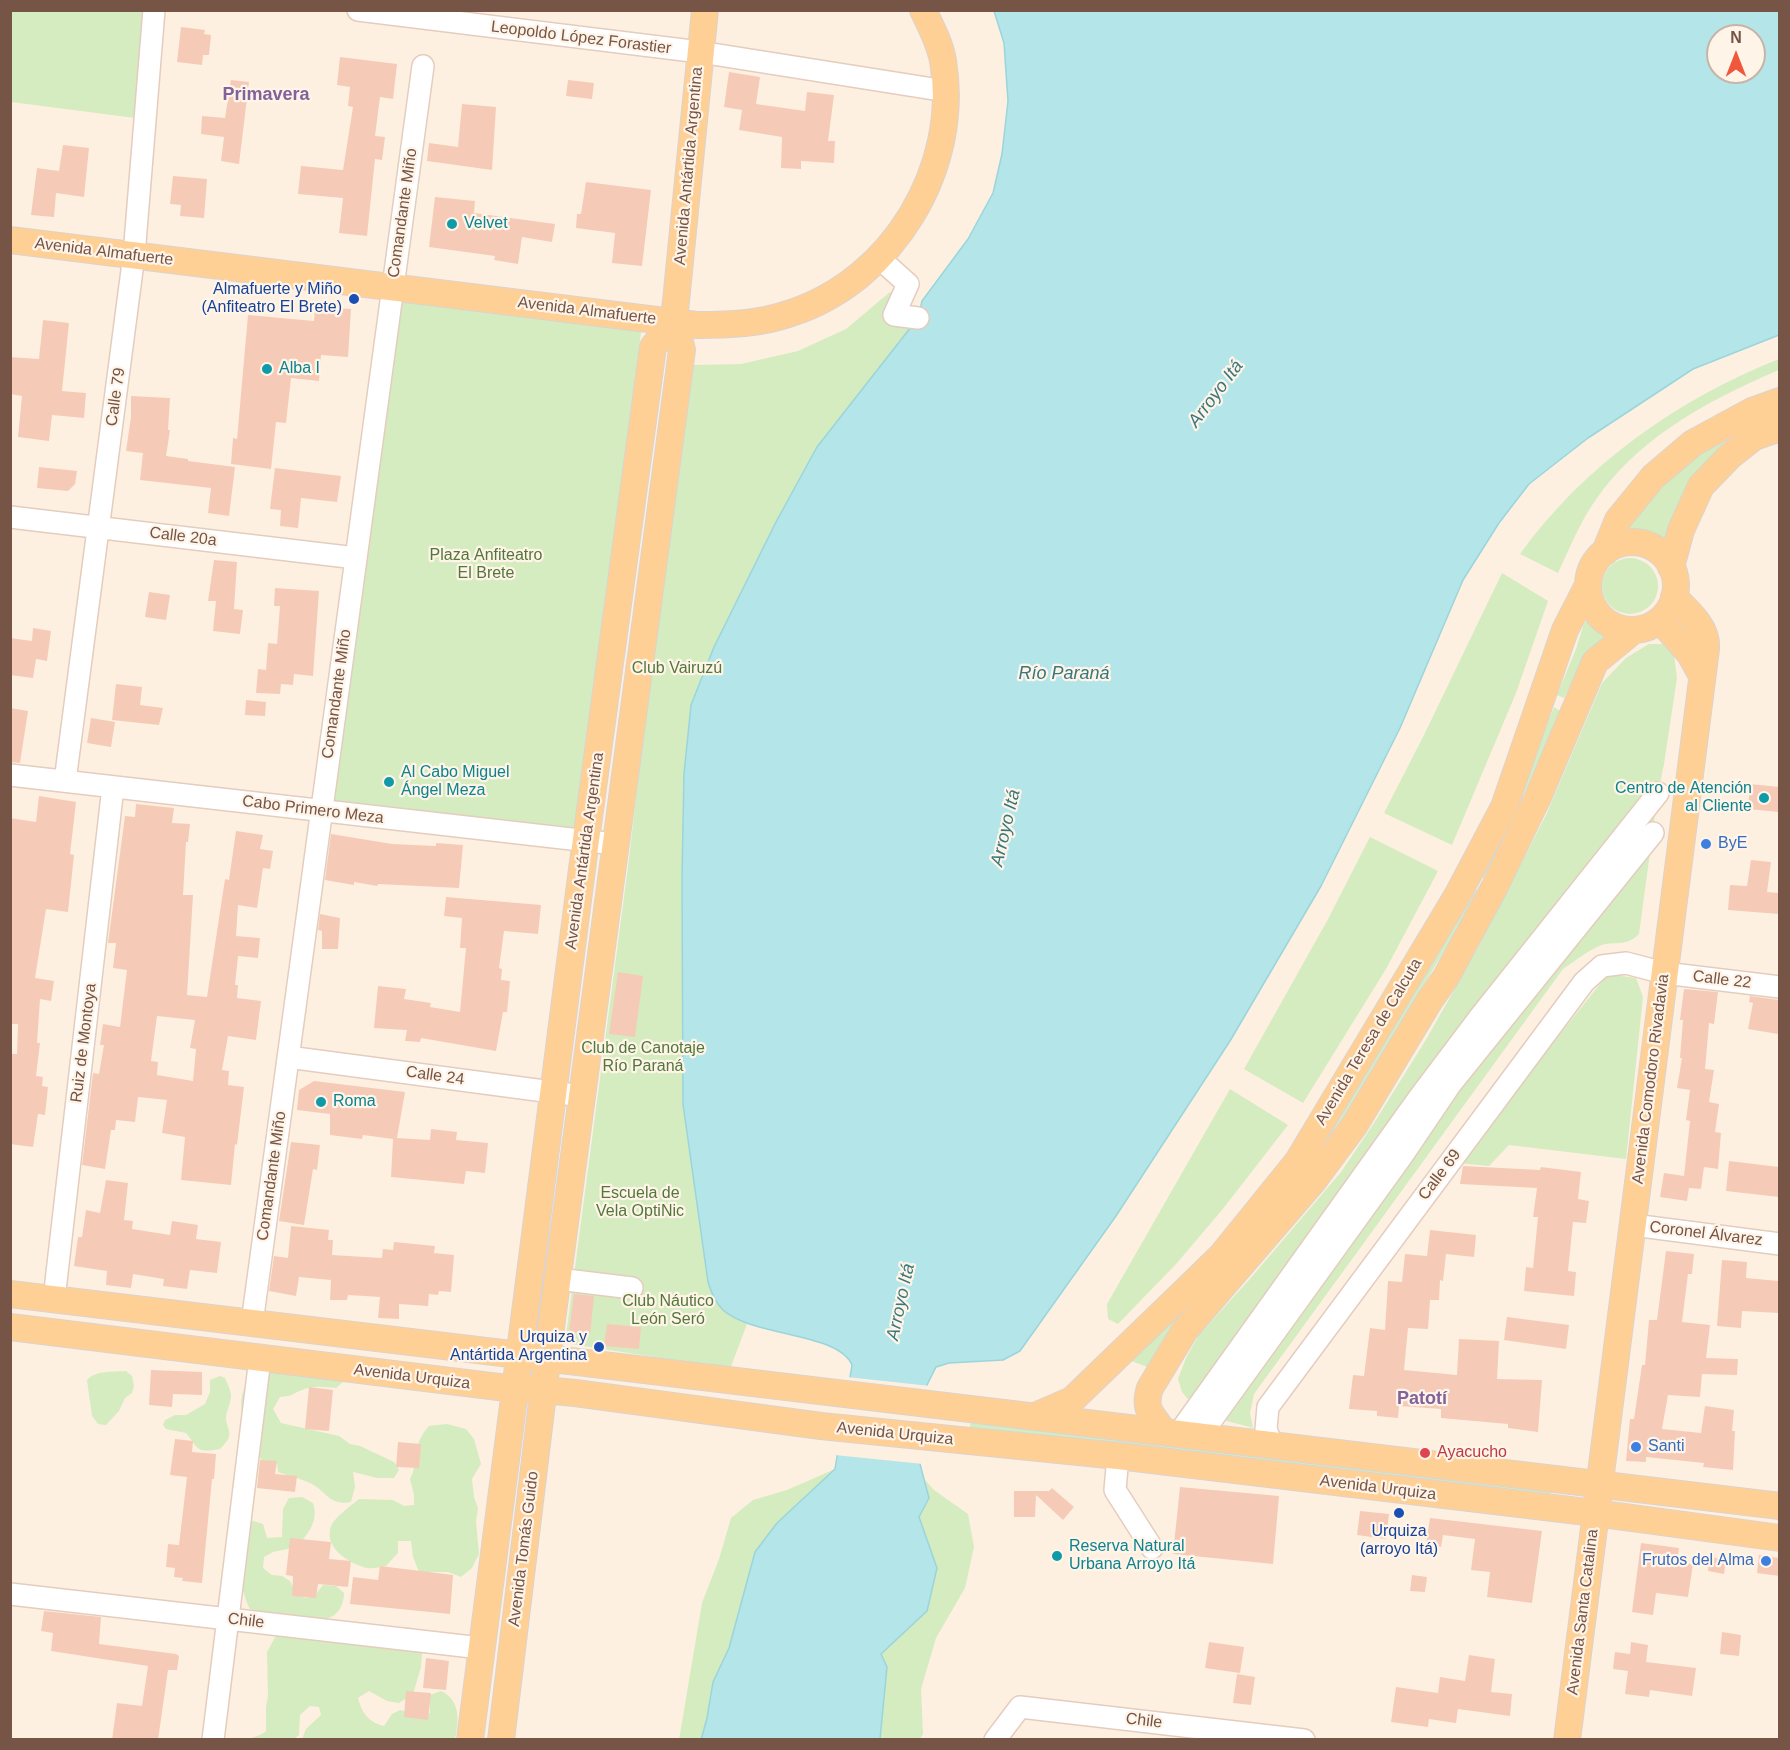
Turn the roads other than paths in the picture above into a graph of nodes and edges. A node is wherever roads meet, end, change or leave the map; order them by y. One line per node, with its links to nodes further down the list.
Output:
1 (154, 10): 10 (street, Calle 79)
2 (358, 10): 5 (street, Leopoldo López Forastier)
3 (705, 10): 6 (main road, Avenida Antártida Argentina)
4 (924, 10): 8 (main road, Avenida Almafuerte)
5 (415, 14): 6 (street, Leopoldo López Forastier)
6 (700, 52): 8 (street, Leopoldo López Forastier); 14 (main road, Avenida Antártida Argentina)
7 (423, 66): 12 (street, Comandante Miño)
8 (946, 91): 11 (main road, Avenida Almafuerte)
9 (10, 240): 10 (main road, Avenida Almafuerte)
10 (135, 255): 12 (main road, Avenida Almafuerte); 18 (street, Calle 79)
11 (879, 258): 13 (street); 14 (main road, Avenida Almafuerte)
12 (393, 287): 14 (main road, Avenida Almafuerte); 20 (street, Comandante Miño)
13 (918, 318)
14 (674, 321): 33 (main road, Avenida Antártida Argentina); 34 (main road, Avenida Antártida Argentina)
15 (1779, 401): 19 (main road, Avenida Teresa de Calcuta)
16 (1779, 428): 21 (main road)
17 (10, 517): 18 (street, Calle 20a)
18 (99, 527): 20 (street, Calle 20a); 28 (street, Calle 79)
19 (1605, 552): 21 (main road); 22 (main road, Avenida Teresa de Calcuta)
20 (356, 558): 31 (street, Comandante Miño)
21 (1671, 567): 23 (main road)
22 (1588, 585): 25 (main road); 53 (main road, Avenida Teresa de Calcuta)
23 (1674, 597): 24 (main road); 26 (main road, Avenida Comodoro Rivadavia)
24 (1660, 620): 25 (main road, Avenida Teresa de Calcuta); 26 (main road)
25 (1634, 630): 54 (main road, Avenida Teresa de Calcuta)
26 (1701, 675): 35 (main road, Avenida Comodoro Rivadavia)
27 (10, 775): 28 (street, Cabo Primero Meza)
28 (65, 781): 29 (street, Cabo Primero Meza)
29 (113, 787): 31 (street, Cabo Primero Meza); 45 (street, Ruiz de Montoya)
30 (1658, 793): 54 (street)
31 (321, 810): 33 (street, Cabo Primero Meza); 37 (street, Comandante Miño)
32 (1653, 833): 54 (street)
33 (587, 841): 34 (street, Cabo Primero Meza); 38 (main road, Avenida Antártida Argentina)
34 (615, 844): 39 (main road, Avenida Antártida Argentina)
35 (1664, 973): 36 (street, Calle 22); 40 (main road, Avenida Comodoro Rivadavia); 55 (street, Calle 69)
36 (1779, 987)
37 (288, 1057): 38 (street, Calle 24); 46 (street, Comandante Miño)
38 (553, 1092): 39 (street, Calle 24); 48 (main road, Avenida Antártida Argentina)
39 (582, 1096): 42 (main road, Avenida Antártida Argentina)
40 (1633, 1225): 41 (street, Coronel Álvarez); 57 (main road, Avenida Comodoro Rivadavia)
41 (1779, 1244)
42 (558, 1279): 43 (street); 50 (main road, Avenida Antártida Argentina)
43 (632, 1288)
44 (10, 1294): 45 (main road, Avenida Urquiza)
45 (54, 1299): 46 (main road, Avenida Urquiza)
46 (252, 1323): 48 (main road, Avenida Urquiza)
47 (10, 1327): 49 (main road, Avenida Urquiza)
48 (520, 1356): 50 (main road, Avenida Urquiza); 51 (main road, Avenida Antártida Argentina)
49 (260, 1358): 51 (main road, Avenida Urquiza); 63 (street)
50 (548, 1359): 52 (main road, Avenida Tomás Guido); 53 (main road, Avenida Urquiza)
51 (515, 1389): 52 (main road, Avenida Urquiza); 64 (main road, Avenida Tomás Guido)
52 (543, 1390): 56 (main road, Avenida Urquiza); 67 (main road, Avenida Tomás Guido)
53 (1034, 1416): 54 (main road, Avenida Urquiza)
54 (1181, 1434): 55 (main road, Avenida Urquiza)
55 (1272, 1445): 57 (main road, Avenida Urquiza)
56 (1118, 1456): 59 (main road, Avenida Urquiza); 61 (street)
57 (1600, 1484): 58 (main road, Avenida Urquiza); 59 (main road, Avenida Santa Catalina)
58 (1779, 1506)
59 (1595, 1513): 60 (main road, Avenida Urquiza); 70 (main road, Avenida Santa Catalina)
60 (1779, 1538)
61 (1152, 1548)
62 (10, 1594): 63 (street, Chile)
63 (228, 1619): 64 (street, Chile); 65 (street)
64 (481, 1648): 66 (main road, Avenida Tomás Guido)
65 (213, 1740)
66 (470, 1740)
67 (501, 1740)
68 (995, 1740): 69 (street, Chile)
69 (1304, 1740)
70 (1567, 1740)

